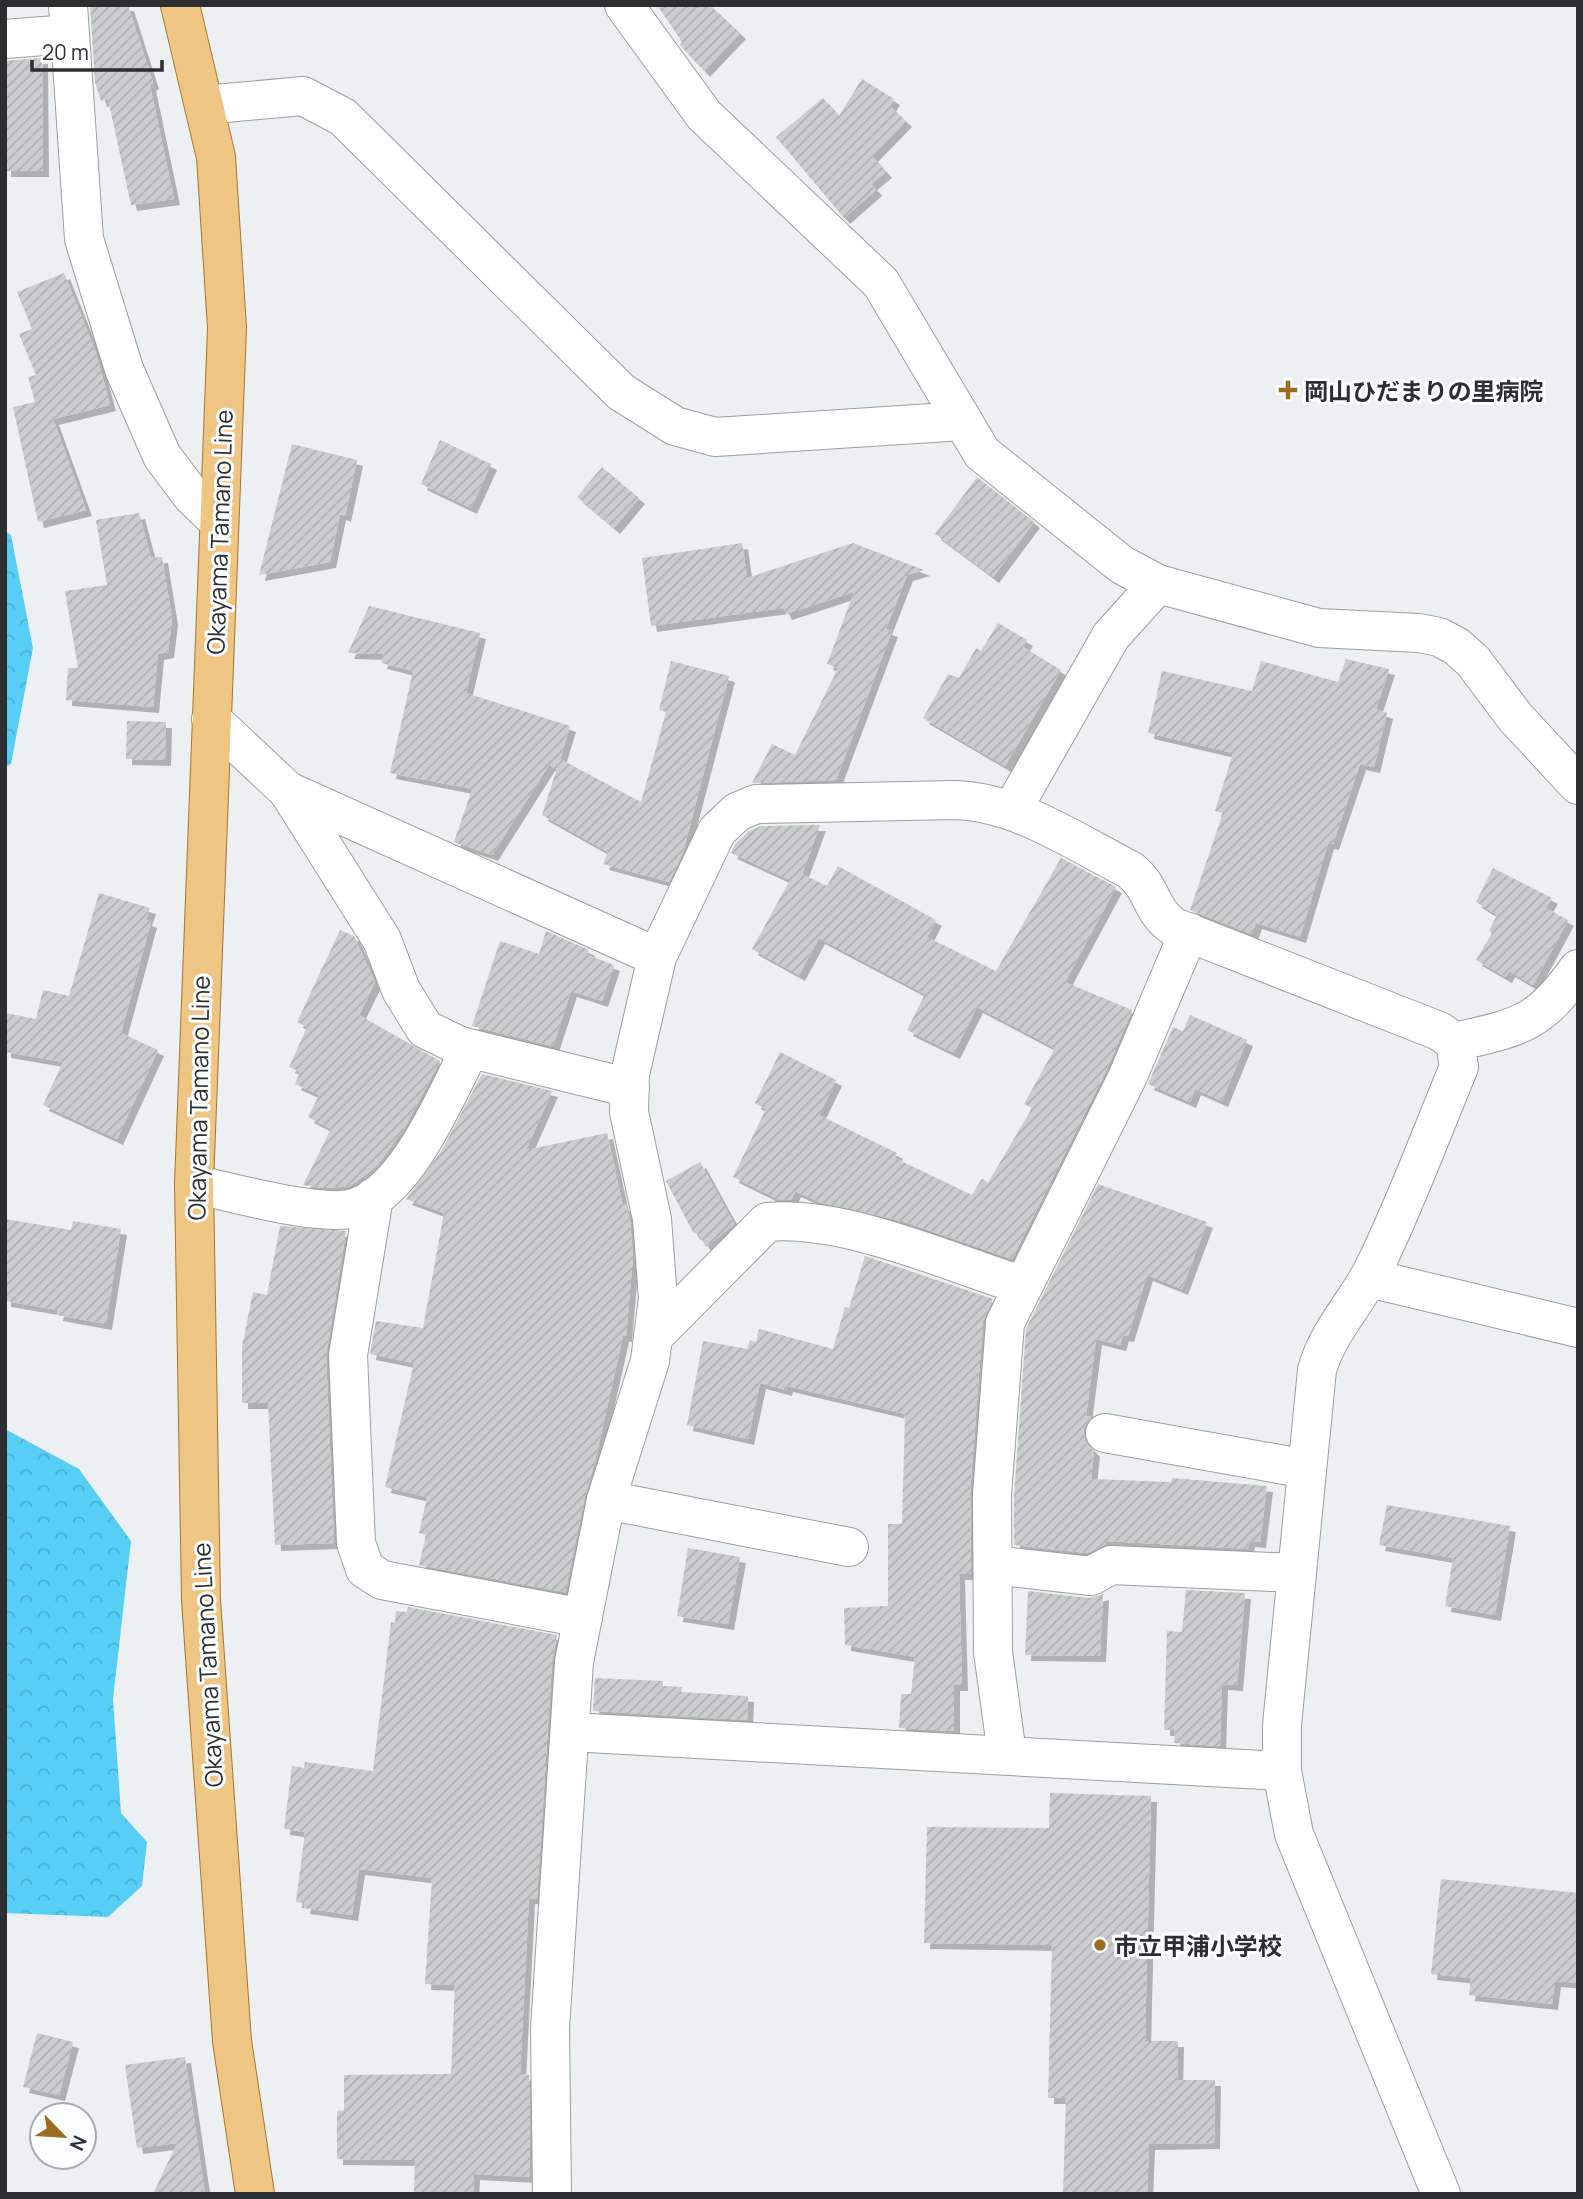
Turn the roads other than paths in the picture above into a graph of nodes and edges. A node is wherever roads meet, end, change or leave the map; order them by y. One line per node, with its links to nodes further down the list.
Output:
1 (180, 5): 5 (main road, Okayama Tamano Line)
2 (624, 5): 6 (street)
3 (69, 19): 4 (street); 7 (street)
4 (5, 39)
5 (204, 105): 6 (street); 7 (main road, Okayama Tamano Line)
6 (963, 421): 8 (street)
7 (219, 522): 9 (main road, Okayama Tamano Line)
8 (1158, 584): 10 (street); 12 (street)
9 (211, 719): 11 (street); 19 (main road, Okayama Tamano Line)
10 (1578, 785)
11 (288, 791): 14 (street); 17 (street)
12 (1012, 810): 13 (street); 14 (street)
13 (1189, 932): 16 (street); 22 (street)
14 (657, 957): 18 (street)
15 (1578, 969): 16 (street)
16 (1455, 1042): 21 (street)
17 (470, 1049): 18 (street); 20 (street)
18 (630, 1088): 24 (street)
19 (194, 1184): 20 (street); 35 (main road, Okayama Tamano Line)
20 (374, 1197): 31 (street)
21 (1369, 1278): 23 (street); 26 (street)
22 (1021, 1285): 24 (street); 29 (street)
23 (1578, 1328)
24 (653, 1337): 27 (street)
25 (1105, 1433): 26 (street)
26 (1307, 1469): 30 (street)
27 (606, 1500): 28 (street); 31 (street)
28 (849, 1547)
29 (993, 1565): 30 (street); 33 (street)
30 (1297, 1573): 34 (street)
31 (583, 1618): 32 (street)
32 (570, 1732): 33 (street); 36 (street)
33 (1007, 1755): 34 (street)
34 (1282, 1771): 37 (street)
35 (255, 2194)
36 (552, 2194)
37 (1441, 2194)

